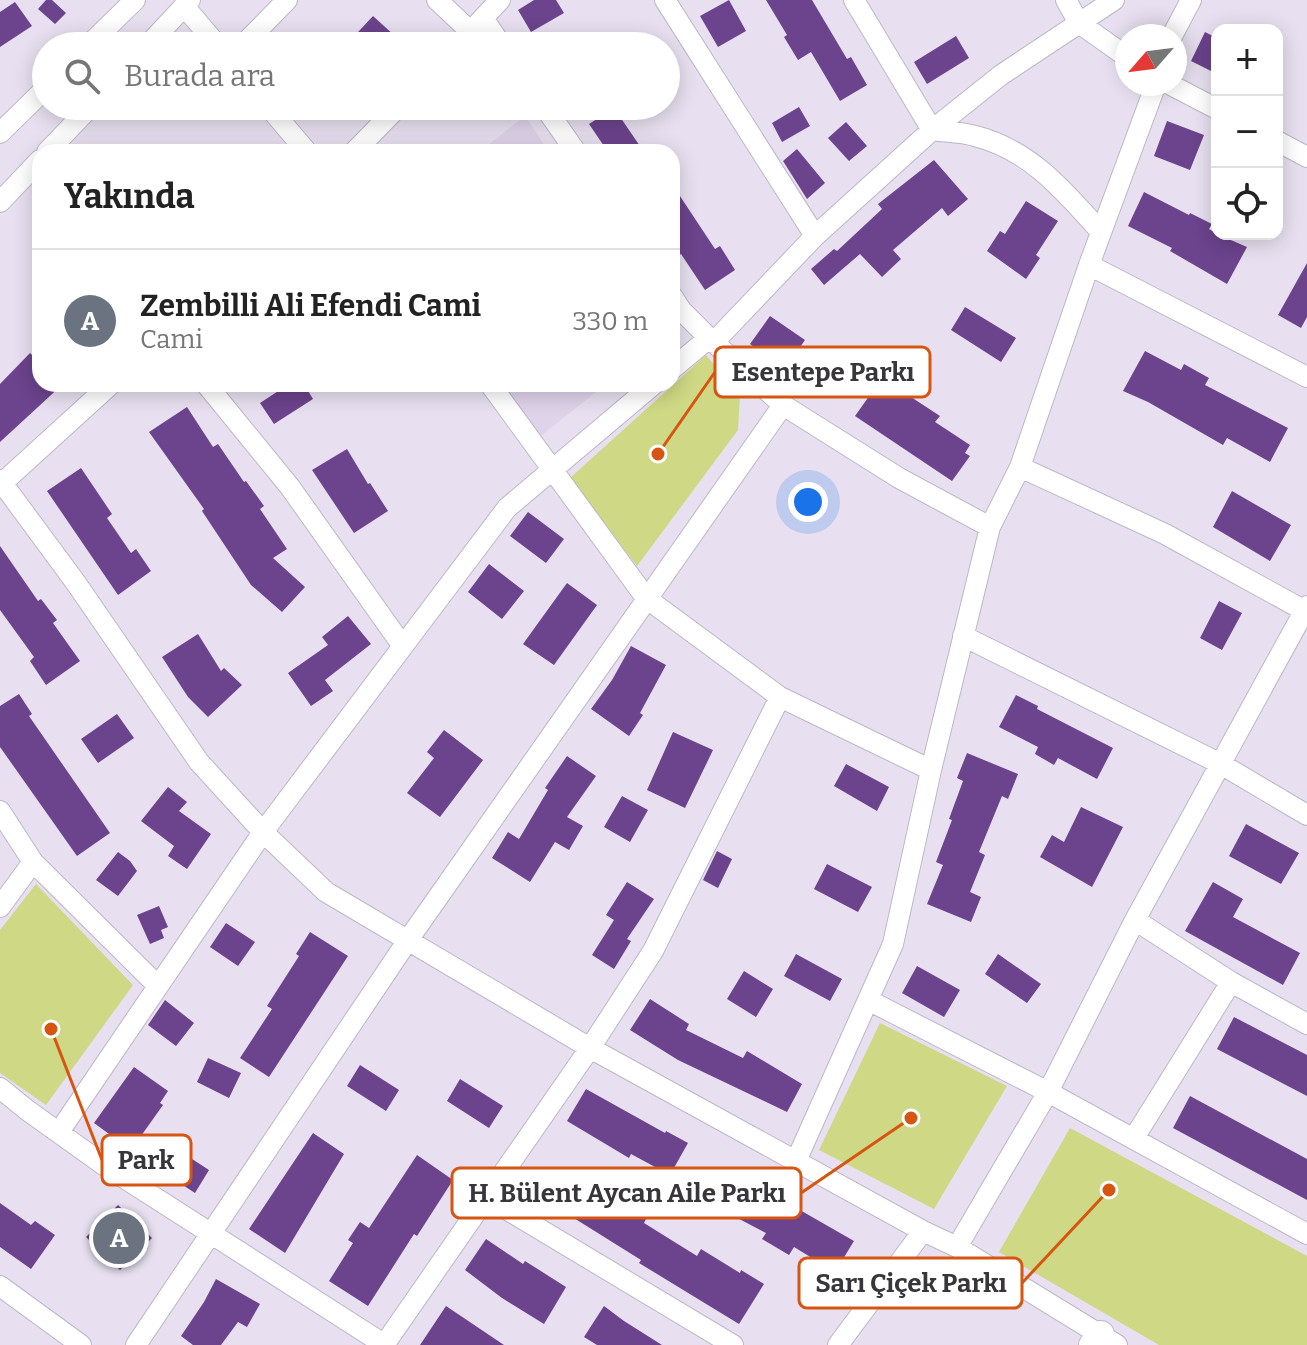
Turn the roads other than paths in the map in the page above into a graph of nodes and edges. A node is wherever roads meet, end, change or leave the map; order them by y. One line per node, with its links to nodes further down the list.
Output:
1 (135, 0): 13 (street)
2 (287, 0): 16 (street)
3 (437, 0): 17 (street)
4 (500, 0): 17 (street)
5 (665, 0): 38 (street)
6 (854, 0): 27 (street)
7 (1066, 0): 11 (street)
8 (1114, 0): 11 (street)
9 (1191, 0): 12 (street)
10 (187, 3): 14 (street); 15 (street)
11 (1079, 23): 18 (street); 27 (street)
12 (1178, 24)
13 (102, 32)
14 (160, 32)
15 (208, 32)
16 (256, 32)
17 (470, 32)
18 (1115, 48)
19 (1187, 93): 22 (street)
20 (1152, 96): 37 (street)
21 (32, 102): 28 (street)
22 (1211, 106)
23 (78, 120): 29 (street)
24 (280, 120): 30 (street)
25 (385, 120): 31 (street)
26 (554, 120): 32 (street)
27 (932, 130): 37 (street); 38 (street)
28 (0, 133)
29 (55, 144)
30 (300, 144)
31 (362, 144)
32 (570, 144)
33 (1283, 144): 34 (street)
34 (1307, 157)
35 (32, 168): 36 (street)
36 (0, 202)
37 (1101, 232): 39 (street)
38 (815, 236): 41 (street)
39 (1089, 265): 43 (street); 49 (street)
40 (680, 308): 41 (street)
41 (711, 341): 42 (street); 48 (street)
42 (680, 363)
43 (1307, 377)
44 (102, 392): 51 (street)
45 (213, 392): 56 (street)
46 (496, 392): 50 (street)
47 (644, 392): 50 (street)
48 (783, 405): 52 (street); 53 (street)
49 (1020, 467): 52 (street); 54 (street)
50 (551, 469): 53 (street); 56 (street)
51 (1, 483): 62 (street)
52 (990, 527): 55 (street)
53 (646, 598): 57 (street); 66 (street)
54 (1306, 609): 58 (street)
55 (963, 636): 58 (street); 59 (street)
56 (402, 645): 62 (street)
57 (780, 697): 59 (street); 71 (street)
58 (1219, 763): 61 (street); 65 (street)
59 (931, 770): 69 (street)
60 (0, 811): 63 (street)
61 (1307, 815)
62 (263, 832): 66 (street); 68 (street)
63 (33, 862): 64 (street); 68 (street)
64 (0, 907)
65 (1135, 920): 67 (street); 73 (street)
66 (408, 940): 71 (street); 79 (street)
67 (1231, 982): 70 (street); 75 (street)
68 (158, 986): 74 (street)
69 (868, 1000): 73 (street); 76 (street)
70 (1307, 1024)
71 (590, 1048): 76 (street); 77 (street)
72 (0, 1088): 74 (street)
73 (1048, 1092): 75 (street); 81 (street)
74 (59, 1132): 79 (street)
75 (1134, 1138): 80 (street)
76 (796, 1161): 78 (street)
77 (486, 1197): 86 (street); 87 (street)
78 (923, 1231): 81 (street); 88 (street)
79 (212, 1232): 85 (street); 86 (street)
80 (1307, 1234)
81 (957, 1247): 83 (street)
82 (0, 1286): 84 (street)
83 (1104, 1341)
84 (81, 1345)
85 (136, 1345)
86 (385, 1345)
87 (733, 1345)
88 (838, 1345)

